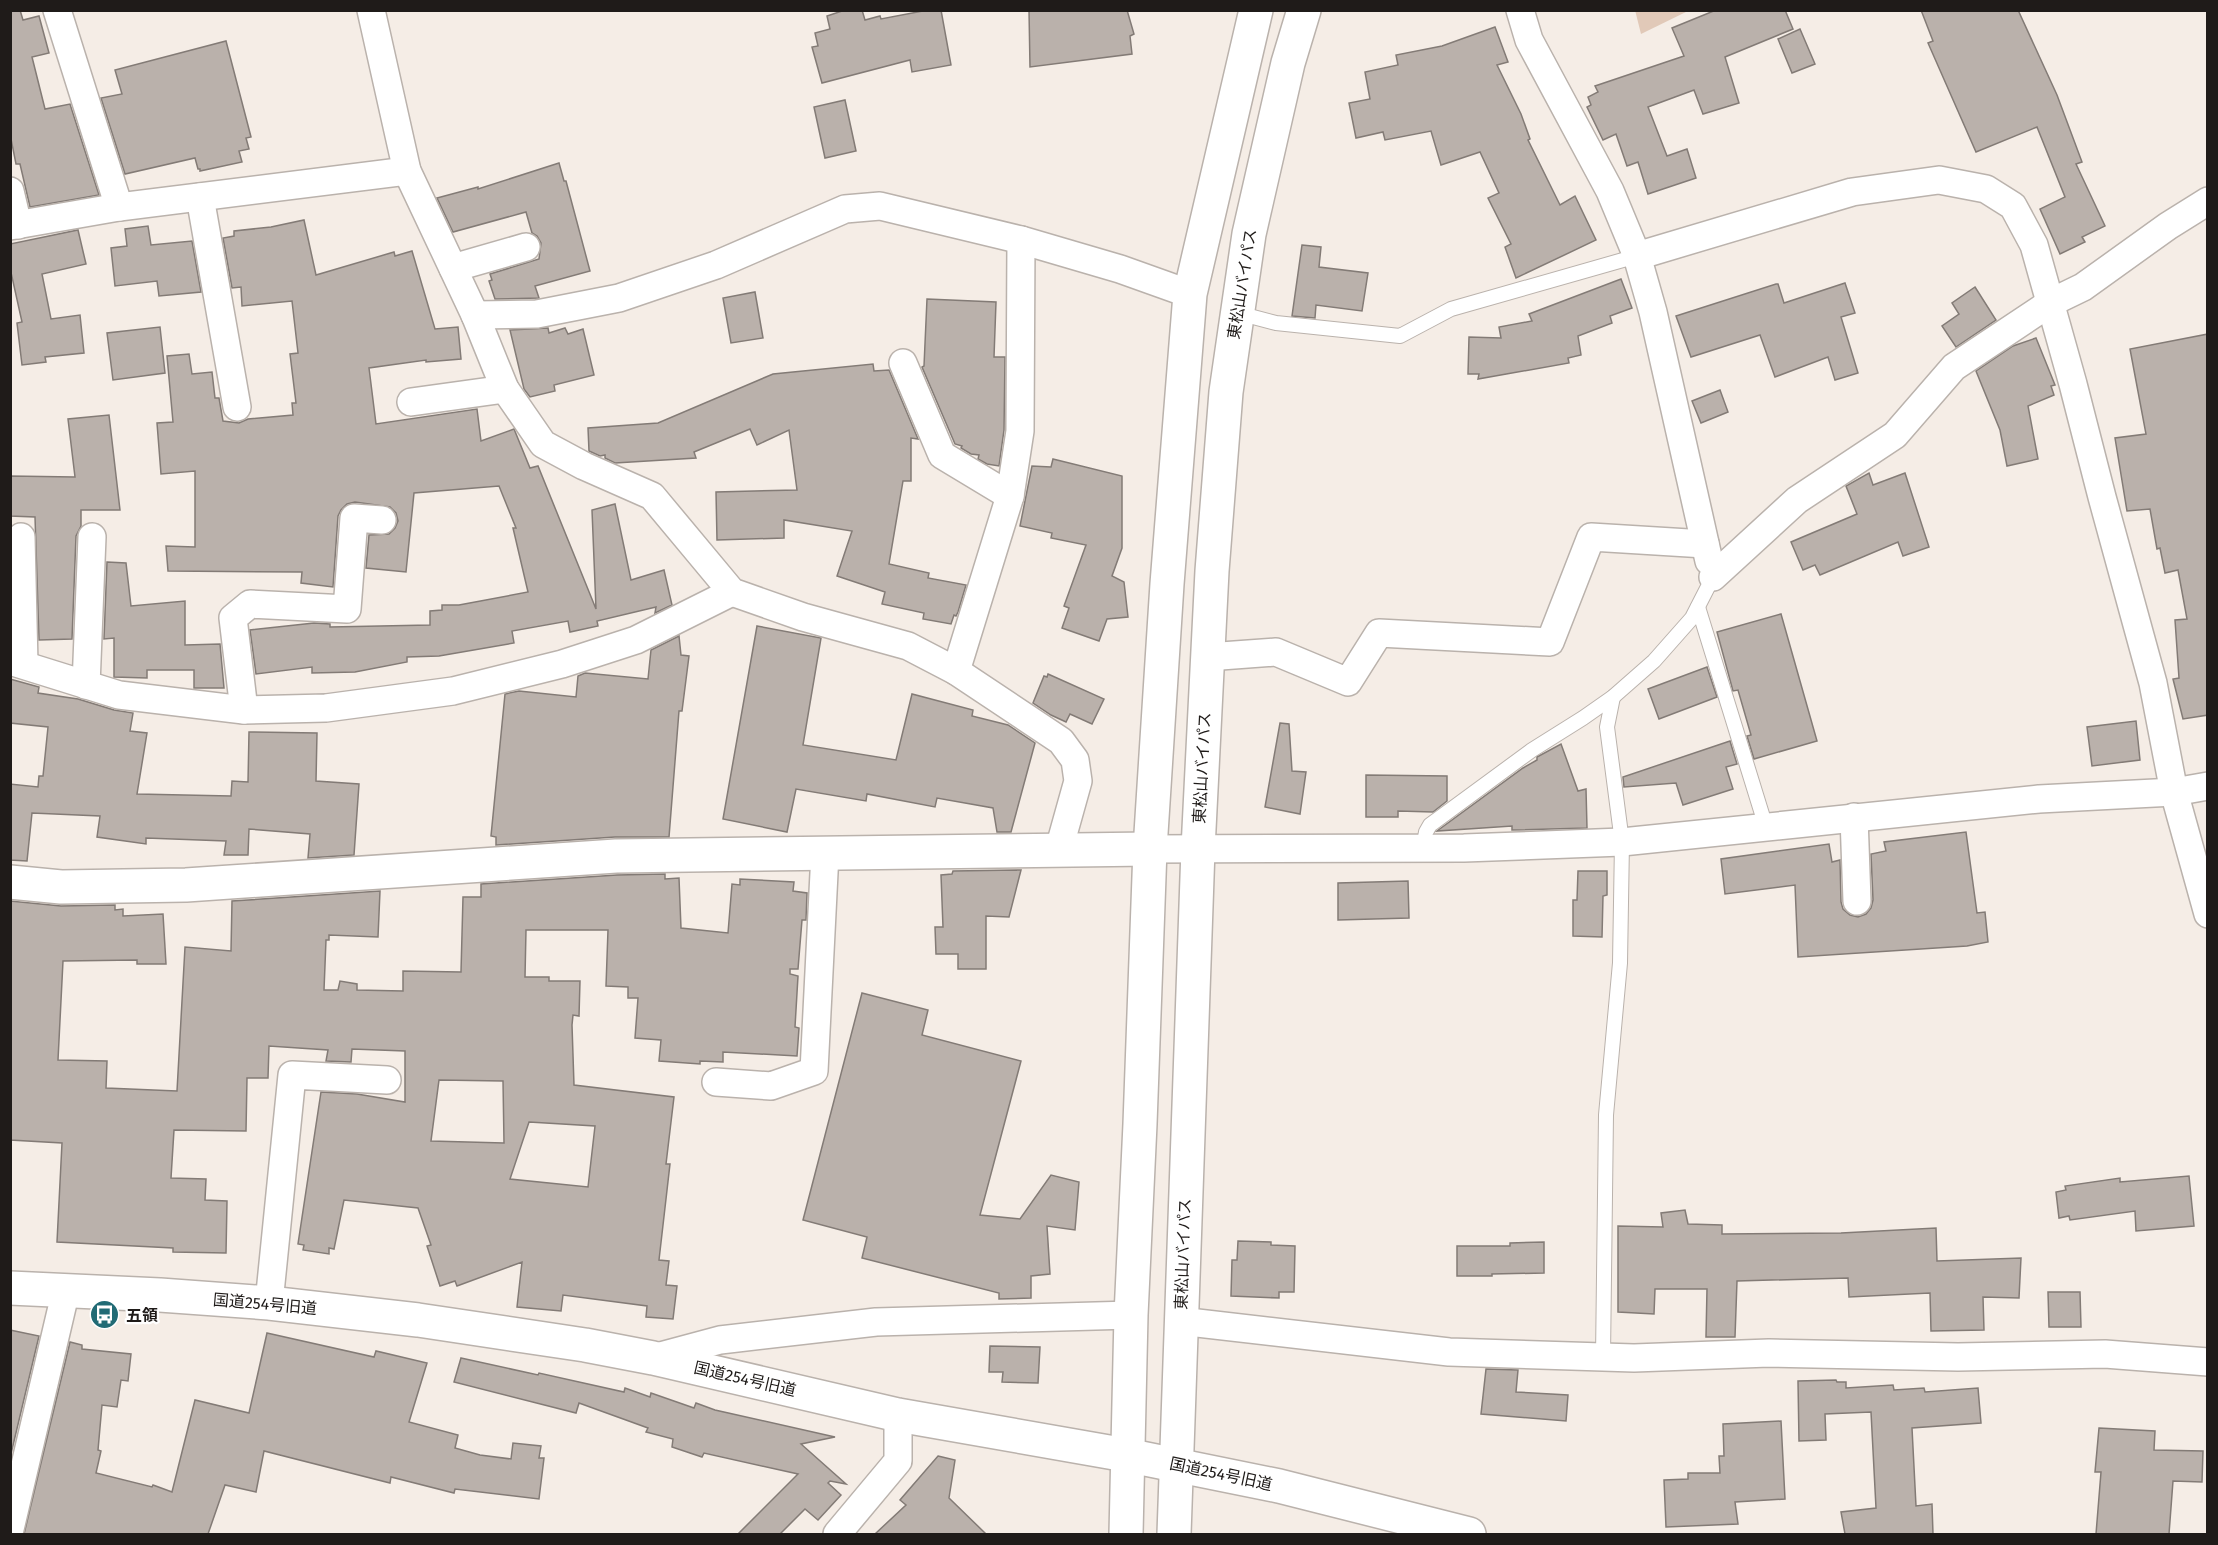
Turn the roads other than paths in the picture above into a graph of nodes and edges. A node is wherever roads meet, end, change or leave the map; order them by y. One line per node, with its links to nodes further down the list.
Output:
1 (57, 10): 10 (street)
2 (371, 10): 6 (street)
3 (1256, 10): 16 (main road)
4 (1304, 10): 18 (main road, 東松山バイパス)
5 (1520, 10): 14 (street)
6 (407, 171): 8 (street); 15 (street)
7 (10, 191): 11 (street)
8 (200, 197): 10 (street); 23 (street)
9 (2208, 201): 17 (street)
10 (119, 207): 11 (street)
11 (14, 226)
12 (1021, 240): 16 (street); 19 (street); 24 (street)
13 (525, 248): 15 (street)
14 (1637, 255): 17 (street); 18 (lane); 28 (street)
15 (453, 268): 19 (street)
16 (1190, 294): 45 (main road)
17 (2050, 303): 29 (street); 39 (street)
18 (1236, 313): 32 (main road, 東松山バイパス)
19 (475, 315): 21 (street)
20 (903, 363): 24 (street)
21 (505, 389): 22 (street); 30 (street)
22 (411, 402)
23 (237, 407)
24 (1010, 496): 34 (street)
25 (382, 520): 37 (street)
26 (21, 537): 33 (street)
27 (92, 537): 35 (street)
28 (1705, 544): 29 (street); 32 (street)
29 (1713, 577): 31 (lane)
30 (732, 592): 34 (street); 37 (street)
31 (1698, 607): 36 (lane); 41 (lane)
32 (1208, 657): 46 (main road, 東松山バイパス)
33 (17, 663): 35 (street)
34 (956, 671): 44 (street)
35 (86, 685): 37 (street)
36 (1613, 697): 42 (lane); 43 (lane)
37 (244, 710)
38 (2208, 786): 39 (street)
39 (2174, 792): 40 (street); 50 (street)
40 (1854, 817): 41 (street); 49 (street)
41 (1766, 827): 42 (street)
42 (1622, 842): 43 (street); 58 (lane)
43 (1424, 848): 46 (street)
44 (1059, 849): 45 (main road); 47 (main road)
45 (1150, 849): 46 (street); 56 (main road)
46 (1197, 849): 57 (main road, 東松山バイパス)
47 (825, 853): 48 (main road); 52 (street)
48 (10, 882)
49 (1857, 902)
50 (2208, 914)
51 (387, 1080): 55 (street)
52 (716, 1082)
53 (10, 1288): 54 (main road, 国道254号旧道)
54 (66, 1290): 55 (main road, 国道254号旧道); 64 (street)
55 (269, 1303): 59 (main road, 国道254号旧道)
56 (1131, 1316): 59 (street); 62 (main road)
57 (1180, 1321): 58 (street); 63 (main road, 東松山バイパス)
58 (1603, 1357): 60 (street)
59 (653, 1358): 61 (main road, 国道254号旧道)
60 (2208, 1362)
61 (898, 1415): 62 (main road, 国道254号旧道); 65 (street)
62 (1126, 1455): 63 (main road, 国道254号旧道); 66 (main road)
63 (1175, 1465): 67 (main road, 東松山バイパス); 68 (main road, 国道254号旧道)
64 (10, 1529)
65 (837, 1534)
66 (1126, 1534)
67 (1174, 1534)
68 (1469, 1534)

